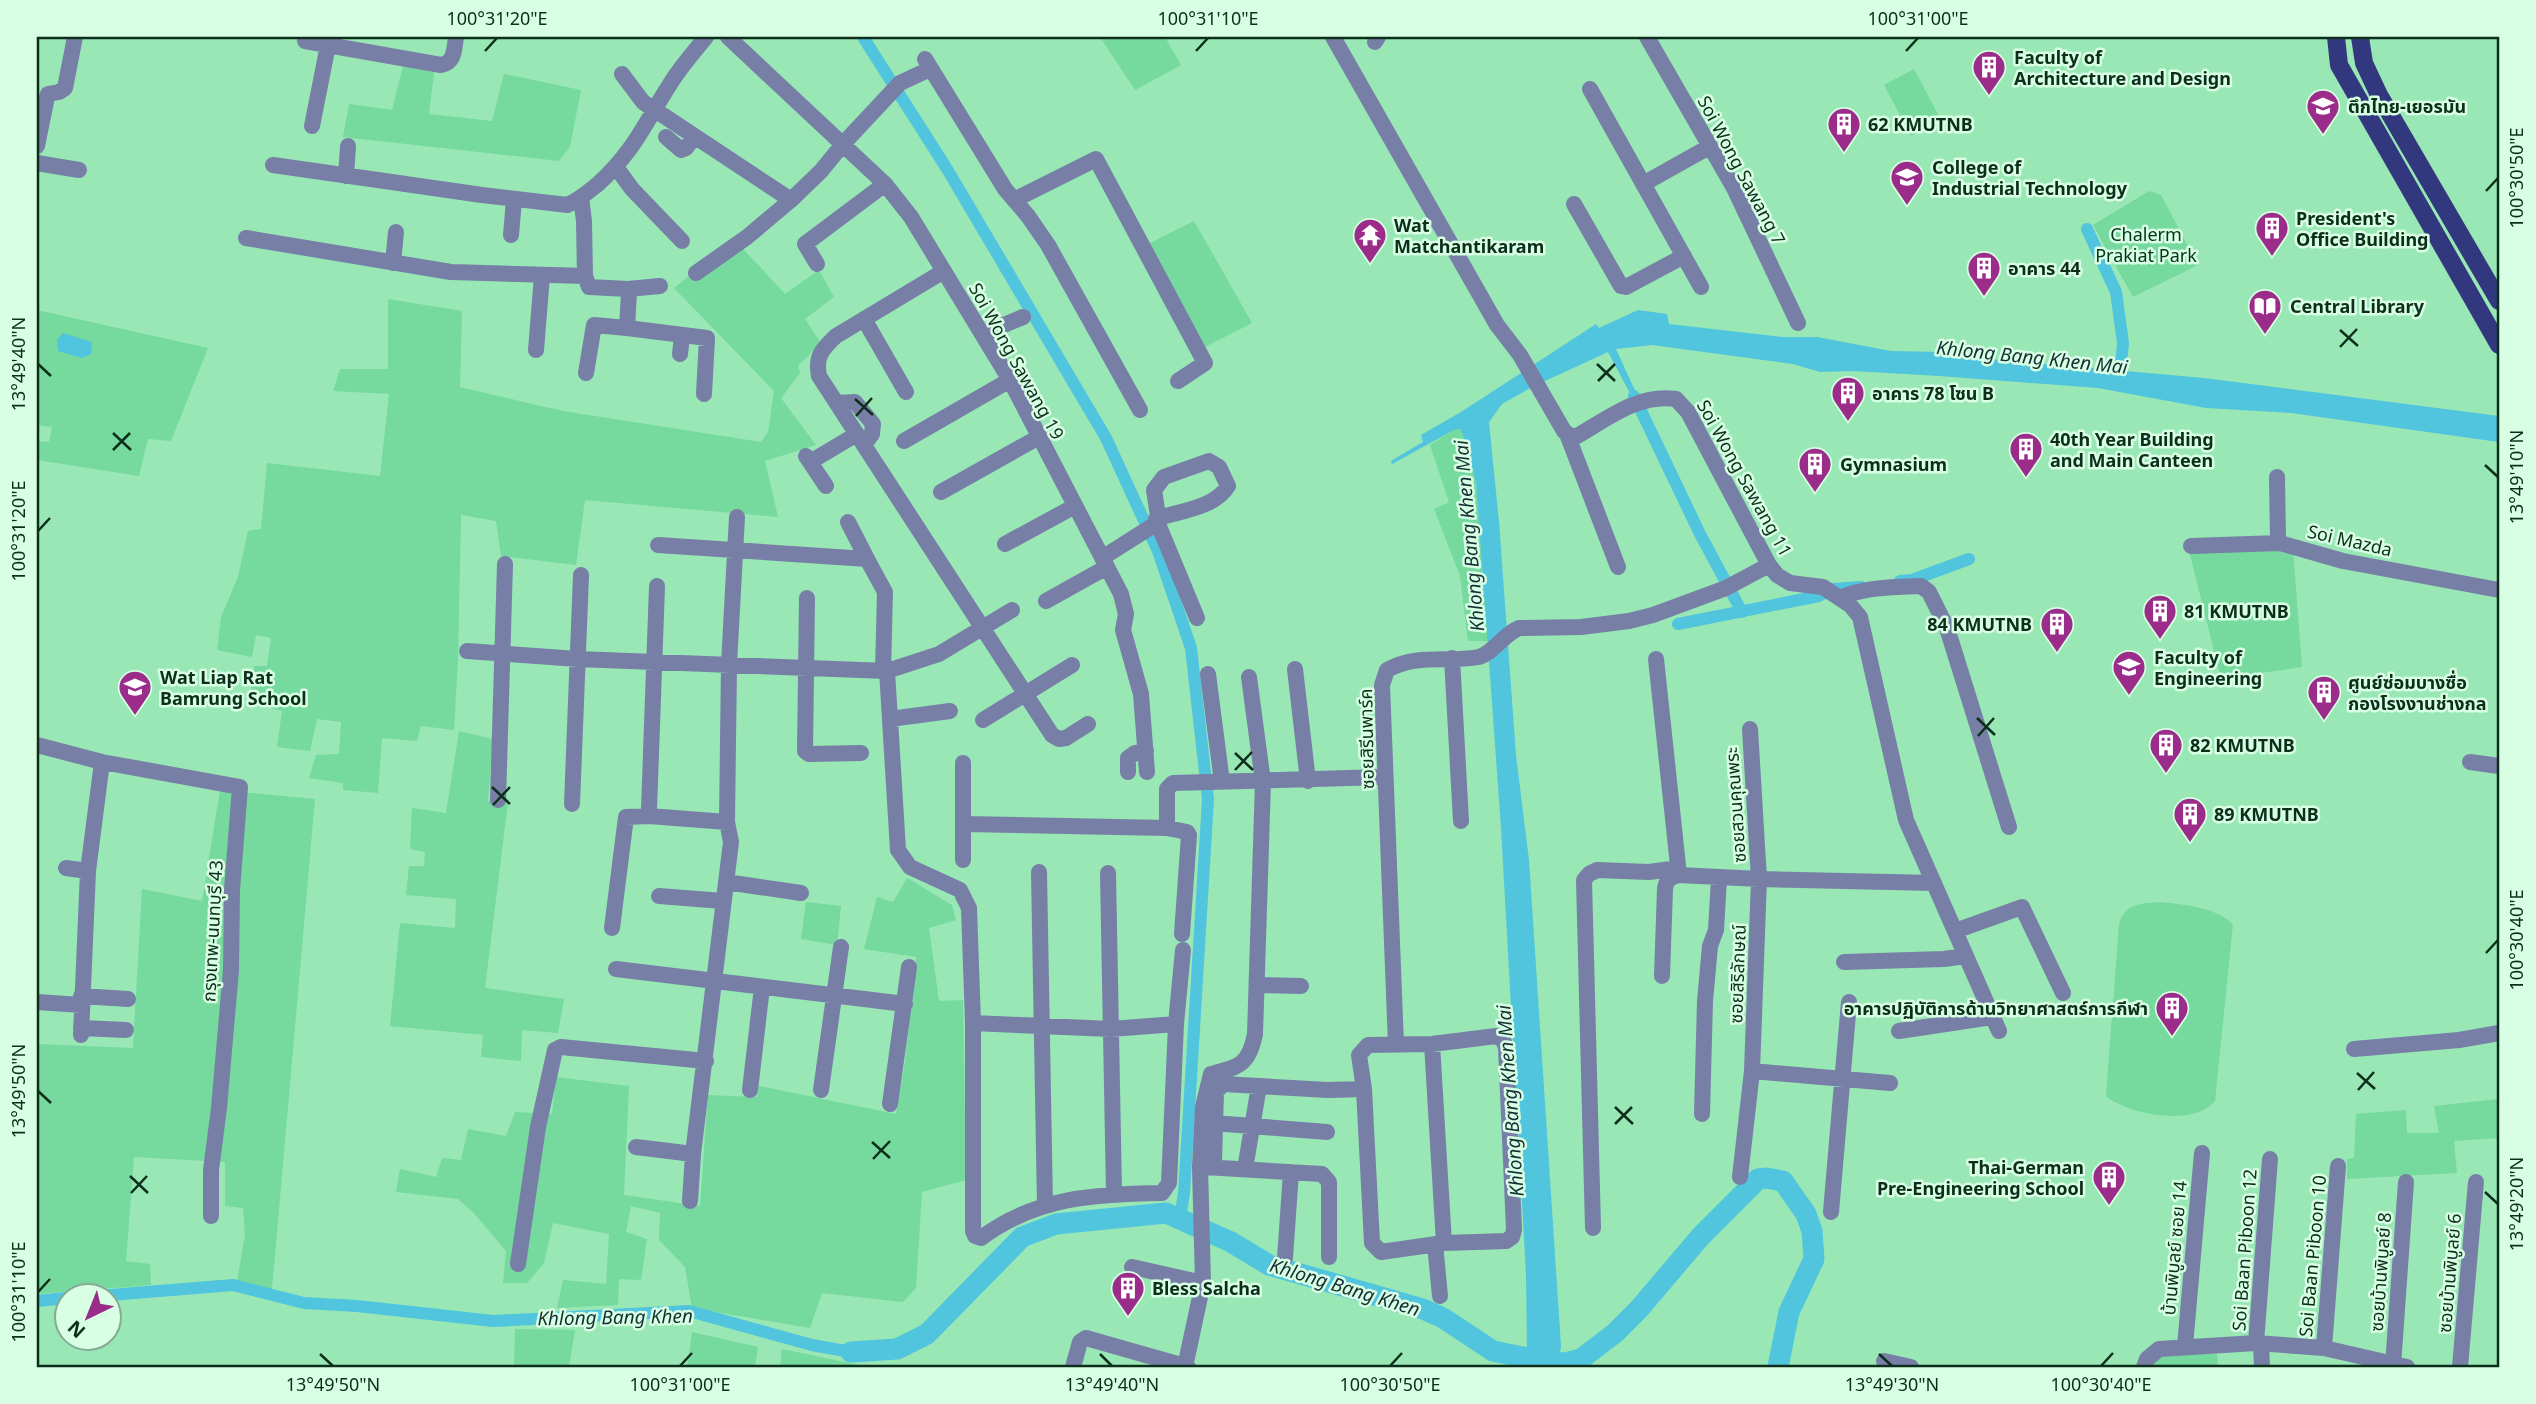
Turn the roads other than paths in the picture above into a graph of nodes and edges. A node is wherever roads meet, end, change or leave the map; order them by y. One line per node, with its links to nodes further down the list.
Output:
1 (75, 37): 20 (street)
2 (456, 37): 11 (street)
3 (706, 37): 15 (street)
4 (728, 37): 19 (street, Soi Wong Sawang 19)
5 (1333, 37): 65 (street)
6 (1647, 37): 22 (street, Soi Wong Sawang 7)
7 (2327, 37): 12 (main road)
8 (2336, 37): 12 (main road)
9 (2360, 37): 49 (main road)
10 (305, 41): 11 (street)
11 (328, 45): 16 (street)
12 (2339, 65): 56 (main road)
13 (622, 74): 15 (street)
14 (1590, 89): 29 (street)
15 (656, 110): 18 (street); 25 (street)
16 (312, 126)
17 (666, 137): 18 (street)
18 (694, 137): 32 (street)
19 (843, 144): 28 (street, Soi Wong Sawang 19); 32 (street); 33 (street)
20 (37, 146)
21 (348, 146): 27 (street)
22 (1709, 147): 29 (street); 52 (street, Soi Wong Sawang 7)
23 (37, 163): 26 (street)
24 (274, 165): 27 (street)
25 (616, 167): 30 (street); 38 (street)
26 (79, 170)
27 (346, 176): 31 (street)
28 (885, 184): 41 (street); 42 (street, Soi Wong Sawang 19)
29 (1643, 184): 39 (street)
30 (581, 197): 31 (street); 45 (street)
31 (514, 200): 36 (street)
32 (791, 200): 43 (street)
33 (1014, 200): 61 (street); 64 (street)
34 (1574, 204): 39 (street)
35 (396, 232): 40 (street)
36 (511, 235)
37 (246, 238): 40 (street)
38 (682, 241)
39 (1684, 256): 47 (street)
40 (393, 263): 44 (street)
41 (817, 264)
42 (944, 271): 51 (street); 54 (street, Soi Wong Sawang 19)
43 (696, 273)
44 (542, 276): 45 (street); 57 (street)
45 (586, 276): 48 (street)
46 (660, 286): 48 (street)
47 (1701, 287)
48 (628, 289): 53 (street)
49 (2499, 301)
50 (1023, 317): 54 (street)
51 (864, 319): 62 (street); 67 (street)
52 (1798, 323)
53 (627, 328): 55 (street); 59 (street)
54 (982, 334): 60 (street, Soi Wong Sawang 19)
55 (682, 336): 58 (street); 63 (street)
56 (2499, 345)
57 (536, 350)
58 (680, 354)
59 (586, 373)
60 (1010, 380): 66 (street, Soi Wong Sawang 19); 68 (street)
61 (1178, 381)
62 (906, 392)
63 (704, 394)
64 (1140, 410)
65 (1567, 434): 84 (street, Soi Wong Sawang 11); 85 (street)
66 (1039, 437): 71 (street); 72 (street, Soi Wong Sawang 19)
67 (860, 439): 70 (street); 94 (street)
68 (905, 441)
69 (2277, 477): 76 (street)
70 (825, 486)
71 (942, 492)
72 (1074, 506): 77 (street); 82 (street, Soi Wong Sawang 19)
73 (737, 517): 80 (street)
74 (1156, 519): 74 (street); 82 (street); 93 (street)
75 (848, 522): 81 (street)
76 (2280, 543): 79 (street, Soi Mazda); 88 (street, Soi Mazda)
77 (1005, 544)
78 (658, 545): 80 (street)
79 (2191, 547)
80 (735, 550): 81 (street); 101 (street)
81 (867, 559): 105 (street)
82 (1104, 563): 91 (street); 115 (street, Soi Wong Sawang 19)
83 (505, 564): 96 (street)
84 (1769, 565): 89 (street, Soi Wong Sawang 11); 97 (street, ซอยสิรีนพาร์ค)
85 (1618, 567)
86 (581, 575): 98 (street)
87 (657, 586): 100 (street)
88 (2499, 590)
89 (1831, 593): 133 (street); 144 (street)
90 (807, 598): 103 (street)
91 (1046, 601)
92 (1012, 610): 94 (street)
93 (1197, 618)
94 (984, 628): 105 (street); 108 (street)
95 (467, 651): 96 (street)
96 (502, 653): 98 (street); 127 (street)
97 (1452, 658): 123 (street, ซอยสิรีนพาร์ค); 130 (street)
98 (578, 659): 100 (street); 128 (street)
99 (1656, 659): 138 (street)
100 (654, 662): 101 (street); 129 (street)
101 (729, 664): 103 (street); 131 (street)
102 (1072, 665): 108 (street)
103 (806, 666): 105 (street); 116 (street)
104 (1294, 669): 124 (street)
105 (885, 671): 110 (street)
106 (1208, 674): 125 (street)
107 (1249, 677): 126 (street)
108 (1026, 694): 111 (street); 112 (street)
109 (950, 711): 110 (street)
110 (890, 719): 167 (street)
111 (983, 720)
112 (1088, 724)
113 (1750, 729): 142 (street, ซอยสวนคุณพระ)
114 (37, 745): 117 (street)
115 (1146, 751): 121 (street); 122 (street, Soi Wong Sawang 19)
116 (861, 753)
117 (102, 762): 137 (street); 205 (street, กรุงเทพ-นนทบุรี 43)
118 (2470, 762): 120 (street)
119 (963, 763): 132 (street)
120 (2499, 766)
121 (1128, 772)
122 (1147, 772)
123 (1385, 777): 124 (street); 175 (street, ซอยสิรีนพาร์ค)
124 (1308, 781): 126 (street)
125 (1222, 782): 126 (street); 134 (street)
126 (1263, 782): 157 (street)
127 (498, 800)
128 (572, 804)
129 (649, 809)
130 (1461, 821)
131 (727, 822): 143 (street); 148 (street)
132 (962, 824): 134 (street); 135 (street)
133 (2009, 827)
134 (1167, 828): 168 (street)
135 (963, 860)
136 (66, 868): 137 (street)
137 (88, 871): 163 (street)
138 (1679, 871): 141 (street); 155 (street); 206 (street)
139 (1039, 872): 169 (street)
140 (1108, 873): 170 (street)
141 (1719, 878): 142 (street); 186 (street)
142 (1759, 879): 144 (street); 178 (street, ซอยสิริลักษณ์)
143 (726, 882): 145 (street); 147 (street)
144 (1934, 883): 149 (street)
145 (801, 893)
146 (659, 896): 147 (street)
147 (723, 901): 156 (street)
148 (612, 928)
149 (1955, 931): 151 (street); 160 (street)
150 (841, 947): 161 (street)
151 (1966, 956): 152 (street); 172 (street)
152 (1844, 962)
153 (909, 967): 166 (street)
154 (616, 970): 156 (street)
155 (1662, 976)
156 (714, 981): 159 (street); 177 (street)
157 (1257, 985): 158 (street); 194 (street)
158 (1301, 986)
159 (762, 987): 161 (street); 183 (street)
160 (2063, 993)
161 (834, 996): 166 (street); 184 (street)
162 (128, 999): 163 (street)
163 (81, 1000): 164 (street); 171 (street)
164 (37, 1002)
165 (1849, 1002): 179 (street)
166 (905, 1004): 185 (street)
167 (973, 1023): 169 (street); 203 (street)
168 (1176, 1024): 170 (street); 201 (street)
169 (1041, 1028): 170 (street); 203 (street)
170 (1111, 1029): 201 (street)
171 (126, 1030)
172 (1899, 1031)
173 (2499, 1033): 176 (street)
174 (1432, 1044): 175 (street); 207 (street); 207 (street)
175 (1396, 1045): 182 (street)
176 (2354, 1049)
177 (705, 1061): 191 (street); 210 (street)
178 (1752, 1071): 179 (street); 198 (street, ซอยสิริลักษณ์)
179 (1844, 1077): 180 (street); 204 (street)
180 (1890, 1083)
181 (1259, 1086): 182 (street); 187 (street); 188 (street)
182 (1364, 1089): 207 (street)
183 (750, 1090)
184 (821, 1090)
185 (890, 1104)
186 (1702, 1114)
187 (1214, 1123): 188 (street); 194 (street)
188 (1252, 1126): 189 (street); 196 (street)
189 (1327, 1132)
190 (636, 1147): 191 (street)
191 (692, 1153): 202 (street)
192 (2202, 1153): 215 (street, บ้านพิบูลย์ ซอย 14)
193 (2270, 1159): 214 (street, Soi Baan Piboon 12)
194 (1207, 1164): 196 (street); 212 (street)
195 (2339, 1166): 216 (street, Soi Baan Piboon 10)
196 (1245, 1170): 197 (street)
197 (1291, 1172): 208 (street); 209 (street)
198 (1740, 1177)
199 (2406, 1182): 218 (street, ซอยบ้านพิบูลย์ 8)
200 (2476, 1182): 224 (street, ซอยบ้านพิบูลย์ 6)
201 (1114, 1194): 203 (street)
202 (690, 1201)
203 (1045, 1206)
204 (1831, 1212)
205 (211, 1216)
206 (1593, 1228)
207 (1440, 1244): 213 (street)
208 (1329, 1256)
209 (1285, 1258)
210 (518, 1264)
211 (1132, 1267): 212 (street)
212 (1203, 1283): 220 (street)
213 (1440, 1296)
214 (2258, 1343): 215 (street); 216 (street); 223 (street, Soi Baan Piboon 12)
215 (2185, 1346): 222 (street)
216 (2324, 1348): 218 (street)
217 (1884, 1361): 221 (street)
218 (2400, 1366)
219 (1073, 1367): 220 (street)
220 (1186, 1367)
221 (1911, 1367)
222 (2144, 1367)
223 (2262, 1367)
224 (2460, 1367)

